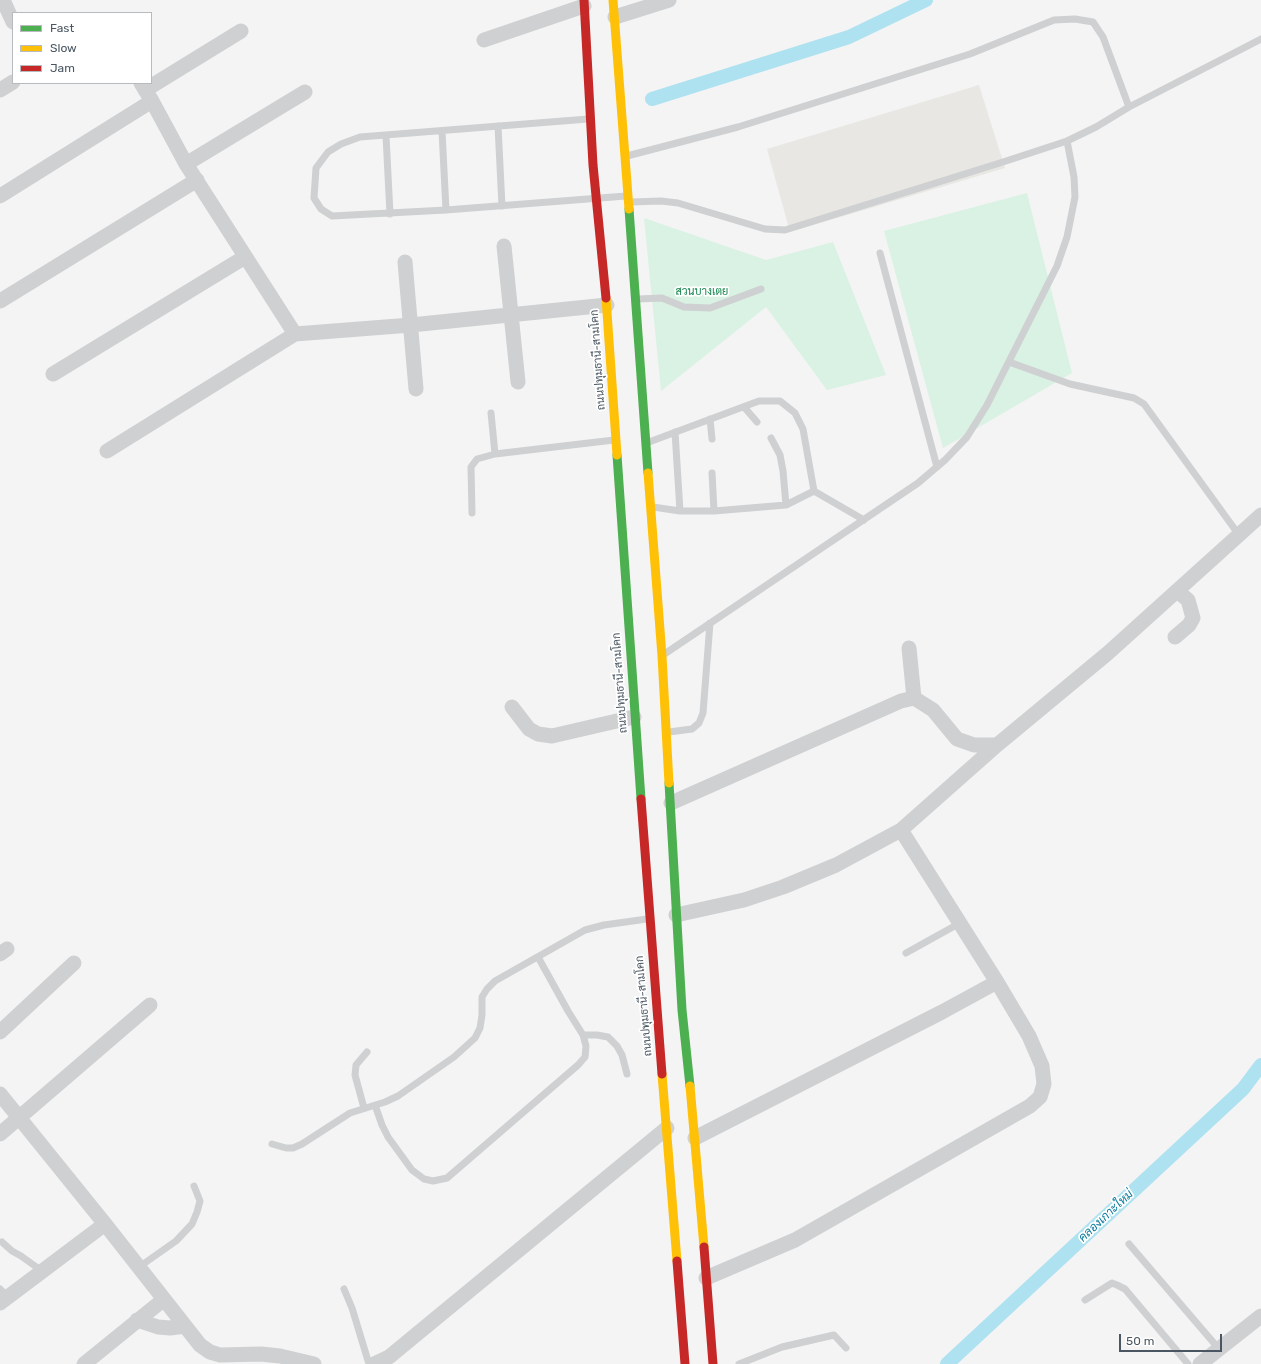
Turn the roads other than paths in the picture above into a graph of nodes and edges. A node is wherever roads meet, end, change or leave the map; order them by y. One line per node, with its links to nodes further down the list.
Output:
1 (3, 0): 6 (street)
2 (613, 0): 5 (main road)
3 (669, 0): 5 (street)
4 (584, 3): 9 (street); 15 (main road, ถนนปทุมธานี-สามโคก)
5 (615, 17): 20 (main road)
6 (12, 20)
7 (241, 31): 12 (street)
8 (1261, 39): 14 (lane)
9 (484, 40)
10 (12, 83): 11 (street)
11 (0, 90)
12 (146, 91): 21 (street); 23 (street)
13 (305, 92): 21 (street)
14 (1129, 107): 19 (lane); 20 (lane)
15 (591, 118): 16 (lane); 24 (main road, ถนนปทุมธานี-สามโคก)
16 (498, 126): 17 (lane); 26 (lane)
17 (442, 131): 18 (lane); 27 (lane)
18 (386, 136): 28 (lane); 28 (lane)
19 (1067, 141): 25 (lane); 40 (lane)
20 (625, 157): 25 (main road)
21 (186, 164): 22 (street)
22 (196, 180): 31 (street); 35 (street)
23 (0, 196)
24 (596, 198): 25 (lane); 26 (lane); 36 (main road, ถนนปทุมธานี-สามโคก)
25 (628, 199): 34 (main road)
26 (502, 206): 27 (lane)
27 (446, 210): 28 (lane)
28 (390, 214)
29 (504, 246): 37 (street)
30 (880, 253): 55 (lane)
31 (245, 257): 39 (street); 41 (street)
32 (405, 262): 38 (street)
33 (762, 289): 34 (lane)
34 (635, 300): 52 (main road)
35 (0, 301)
36 (607, 305): 37 (street); 51 (main road, ถนนปทุมธานี-สามโคก)
37 (511, 314): 38 (street); 42 (street)
38 (411, 325): 39 (street); 43 (street)
39 (295, 334): 53 (street)
40 (1009, 362): 55 (lane); 65 (lane)
41 (53, 374)
42 (518, 382)
43 (416, 389)
44 (744, 407): 46 (lane); 47 (lane); 57 (lane)
45 (491, 413): 54 (lane)
46 (710, 419): 48 (lane); 50 (lane)
47 (757, 422)
48 (675, 432): 52 (lane); 60 (lane)
49 (771, 438): 58 (lane)
50 (712, 439)
51 (616, 440): 54 (lane); 73 (main road, ถนนปทุมธานี-สามโคก)
52 (646, 444): 59 (main road)
53 (107, 451)
54 (495, 454): 62 (lane)
55 (937, 467): 64 (lane)
56 (712, 473): 61 (lane)
57 (814, 491): 58 (lane); 64 (lane)
58 (786, 505): 61 (lane)
59 (650, 507): 60 (lane); 70 (main road)
60 (680, 511): 61 (lane)
61 (714, 511)
62 (472, 513)
63 (1261, 516): 65 (street)
64 (864, 520): 67 (lane)
65 (1239, 535): 66 (street)
66 (1177, 591): 68 (street); 75 (street)
67 (710, 623): 70 (lane); 74 (lane)
68 (1175, 637)
69 (909, 648): 71 (street)
70 (662, 656): 74 (main road)
71 (914, 698): 75 (street); 76 (street)
72 (512, 707): 73 (street)
73 (634, 717): 79 (main road, ถนนปทุมธานี-สามโคก)
74 (667, 732): 76 (main road)
75 (997, 745): 77 (street)
76 (671, 803): 78 (main road)
77 (901, 830): 78 (street); 80 (street)
78 (676, 915): 96 (main road)
79 (649, 919): 82 (lane); 94 (main road, ถนนปทุมธานี-สามโคก)
80 (960, 923): 81 (lane); 84 (street)
81 (906, 953)
82 (538, 957): 87 (lane); 91 (lane)
83 (74, 963): 86 (street)
84 (997, 982): 96 (street); 104 (street)
85 (150, 1005): 93 (street)
86 (0, 1032)
87 (583, 1035): 89 (lane); 91 (lane)
88 (367, 1052): 92 (lane)
89 (627, 1074)
90 (0, 1094): 93 (street)
91 (375, 1105): 92 (lane)
92 (364, 1108): 97 (lane)
93 (20, 1117): 95 (street); 99 (street)
94 (667, 1128): 114 (street); 119 (main road, ถนนปทุมธานี-สามโคก)
95 (0, 1134)
96 (696, 1138): 104 (main road)
97 (272, 1144)
98 (194, 1186): 102 (lane)
99 (105, 1224): 102 (street); 103 (street)
100 (2, 1242): 103 (lane)
101 (1129, 1244): 113 (lane)
102 (138, 1268): 107 (street)
103 (42, 1271): 106 (street)
104 (706, 1278): 120 (main road)
105 (344, 1288): 117 (lane)
106 (3, 1296)
107 (163, 1300): 110 (street); 111 (street)
108 (1085, 1300): 122 (lane)
109 (1261, 1316): 113 (street)
110 (138, 1320): 111 (street); 115 (street)
111 (185, 1326): 116 (street)
112 (846, 1348): 121 (lane)
113 (1219, 1349): 123 (street)
114 (387, 1361): 118 (street)
115 (84, 1364)
116 (314, 1364)
117 (369, 1364)
118 (374, 1364)
119 (685, 1364)
120 (713, 1364)
121 (739, 1364)
122 (1188, 1364)
123 (1200, 1364)

